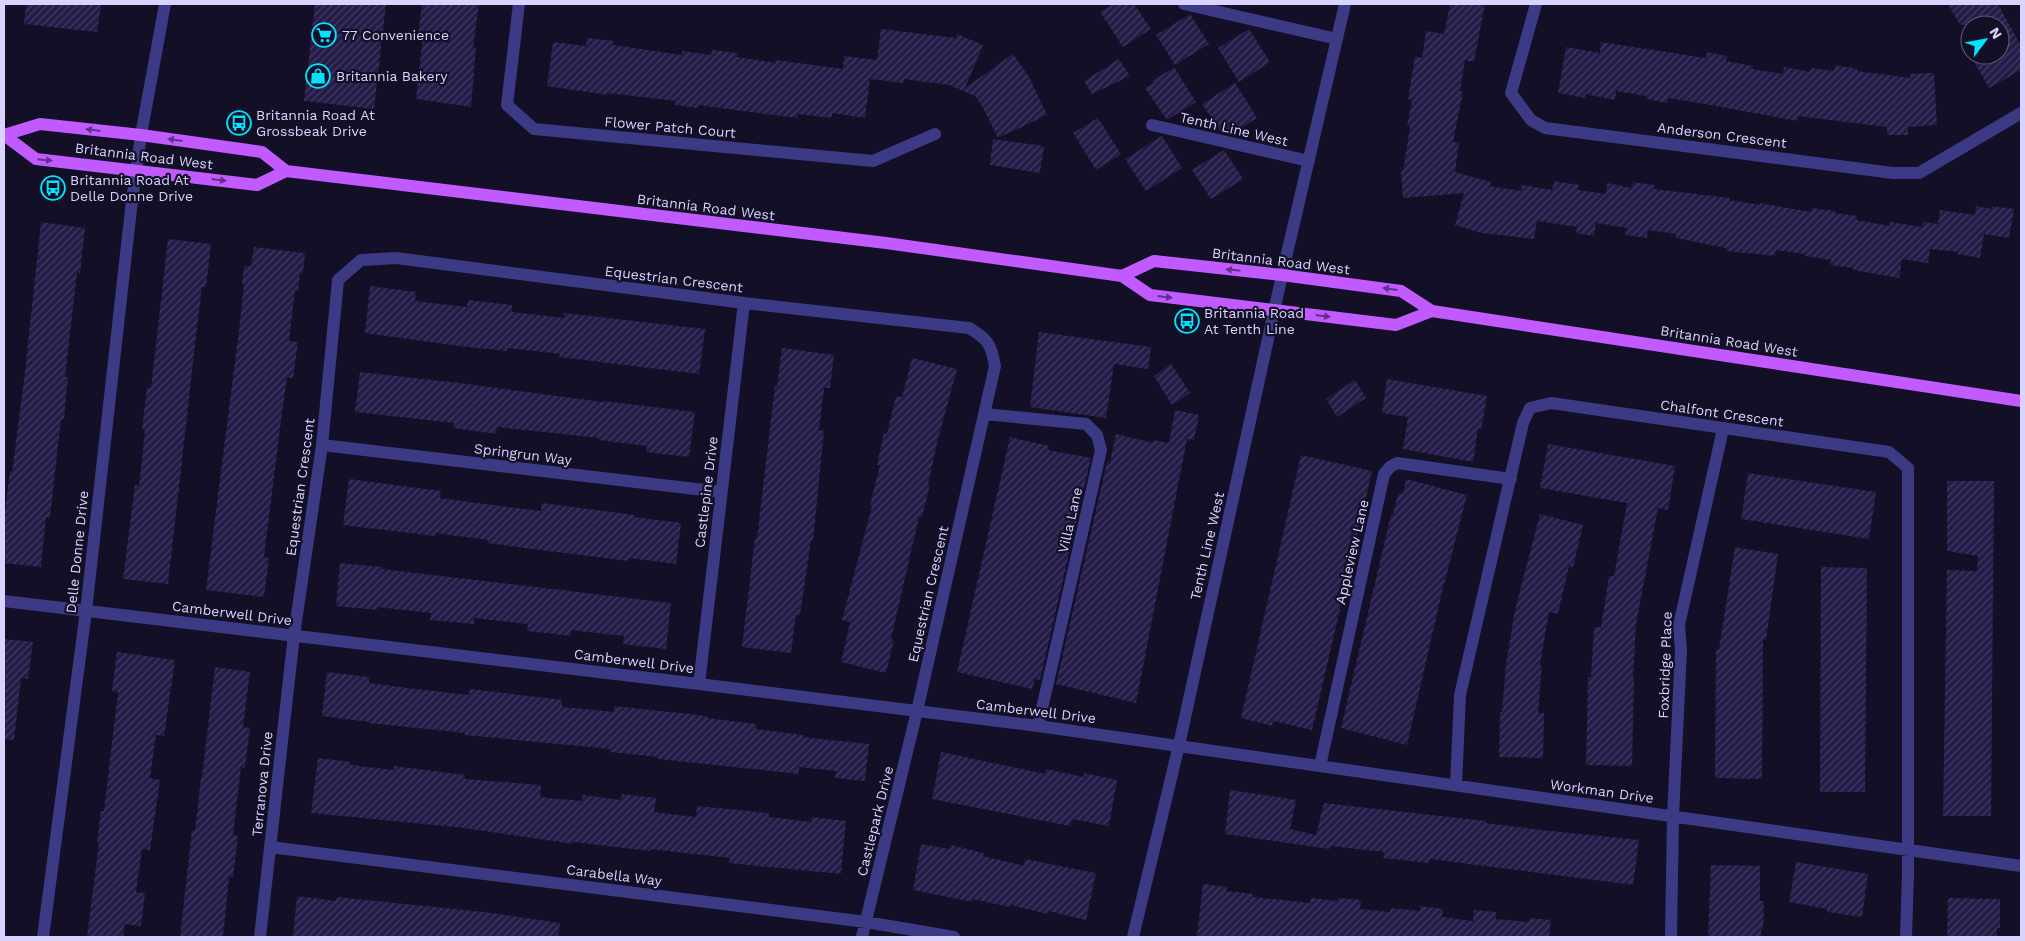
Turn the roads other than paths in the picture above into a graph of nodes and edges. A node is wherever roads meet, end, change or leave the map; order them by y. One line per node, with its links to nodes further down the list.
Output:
1 (165, 4): 11 (street, Delle Donne Drive)
2 (519, 4): 9 (street, Flower Patch Court)
3 (1184, 4): 6 (street)
4 (1344, 4): 6 (street, Tenth Line West)
5 (1536, 4): 7 (street, Anderson Crescent)
6 (1337, 39): 12 (street, Tenth Line West)
7 (2021, 113)
8 (1152, 125): 12 (street, Tenth Line West)
9 (935, 134)
10 (4, 135): 11 (main road, Britannia Road West, one-way to 10); 13 (main road, Britannia Road West, one-way to 13)
11 (141, 135): 13 (street, Delle Donne Drive); 14 (main road, Britannia Road West, one-way to 11)
12 (1309, 161): 15 (street, Tenth Line West)
13 (136, 170): 14 (main road, Britannia Road West, one-way to 14); 27 (street, Delle Donne Drive)
14 (286, 171): 16 (main road, Britannia Road West)
15 (1282, 275): 16 (main road, Britannia Road West, one-way to 16); 18 (street, Tenth Line West); 19 (main road, Britannia Road West, one-way to 15)
16 (1122, 276): 18 (main road, Britannia Road West, one-way to 18)
17 (744, 303): 21 (street, Equestrian Crescent); 23 (street, Equestrian Crescent); 25 (street, Castlepine Drive)
18 (1275, 310): 19 (main road, Britannia Road West, one-way to 19); 32 (street, Tenth Line West)
19 (1432, 311): 20 (main road, Britannia Road West)
20 (2021, 400)
21 (984, 414): 30 (street, Equestrian Crescent); 31 (street, Villa Lane)
22 (1723, 429): 24 (street, Chalfont Crescent); 35 (street, Foxbridge Place); 37 (street, Chalfont Crescent)
23 (322, 445): 25 (street, Springrun Way); 28 (street, Equestrian Crescent)
24 (1511, 479): 33 (street, Appleview Lane); 34 (street, Chalfont Crescent)
25 (721, 492): 29 (street, Castlepine Drive)
26 (4, 601): 27 (street, Camberwell Drive)
27 (86, 611): 28 (street, Camberwell Drive); 40 (street, Delle Donne Drive)
28 (294, 635): 29 (street, Camberwell Drive); 36 (street, Terranova Drive)
29 (699, 684): 30 (street, Camberwell Drive)
30 (917, 711): 31 (street, Camberwell Drive); 39 (street, Castlepark Drive)
31 (1038, 726): 32 (street, Camberwell Drive)
32 (1179, 745): 33 (street, Workman Drive); 44 (street, Tenth Line West)
33 (1320, 766): 34 (street, Workman Drive)
34 (1456, 785): 35 (street, Workman Drive)
35 (1673, 816): 37 (street, Workman Drive); 45 (street, Foxbridge Place)
36 (270, 847): 39 (street, Carabella Way); 41 (street, Terranova Drive)
37 (1907, 850): 38 (street, Workman Drive); 46 (street)
38 (2021, 866)
39 (866, 922): 42 (street, Castlepark Drive); 43 (street, Carabella Way)
40 (43, 937)
41 (260, 937)
42 (862, 937)
43 (954, 937)
44 (1133, 937)
45 (1671, 937)
46 (1906, 937)

